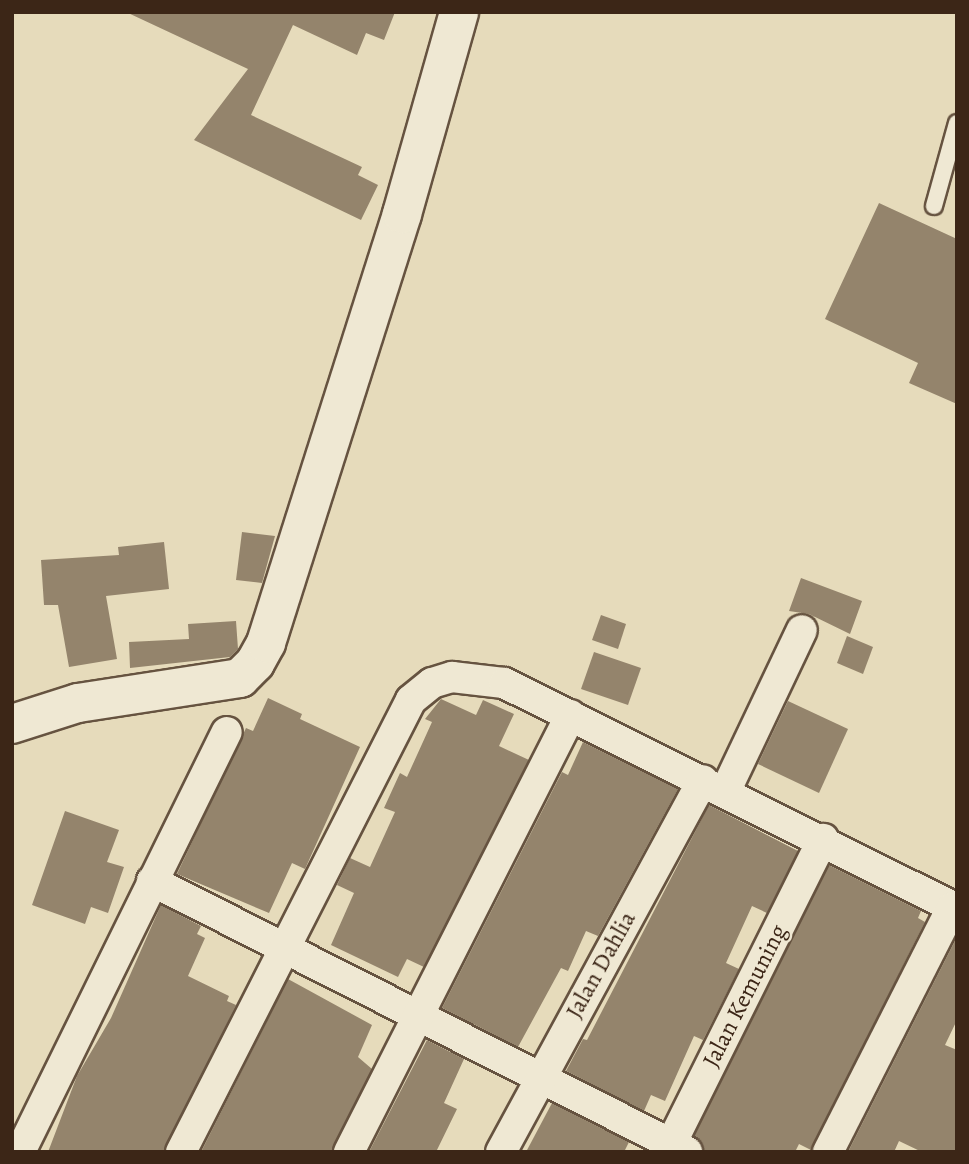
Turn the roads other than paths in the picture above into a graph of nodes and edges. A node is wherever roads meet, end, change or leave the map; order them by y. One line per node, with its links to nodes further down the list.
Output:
1 (459, 12): 6 (street)
2 (957, 123): 3 (lane)
3 (934, 206)
4 (802, 630): 8 (street, Jalan Dahlia)
5 (571, 715): 8 (street); 12 (street); 13 (street)
6 (12, 724)
7 (227, 733): 10 (street)
8 (714, 786): 9 (street); 14 (street, Jalan Dahlia)
9 (823, 839): 11 (street); 15 (street, Jalan Kemuning)
10 (152, 881): 12 (street); 16 (street)
11 (954, 909): 20 (street)
12 (286, 948): 13 (street); 17 (street)
13 (418, 1015): 14 (street); 18 (street)
14 (540, 1077): 15 (street); 19 (street, Jalan Dahlia)
15 (675, 1149)
16 (20, 1152)
17 (181, 1152)
18 (349, 1152)
19 (502, 1152)
20 (828, 1152)

